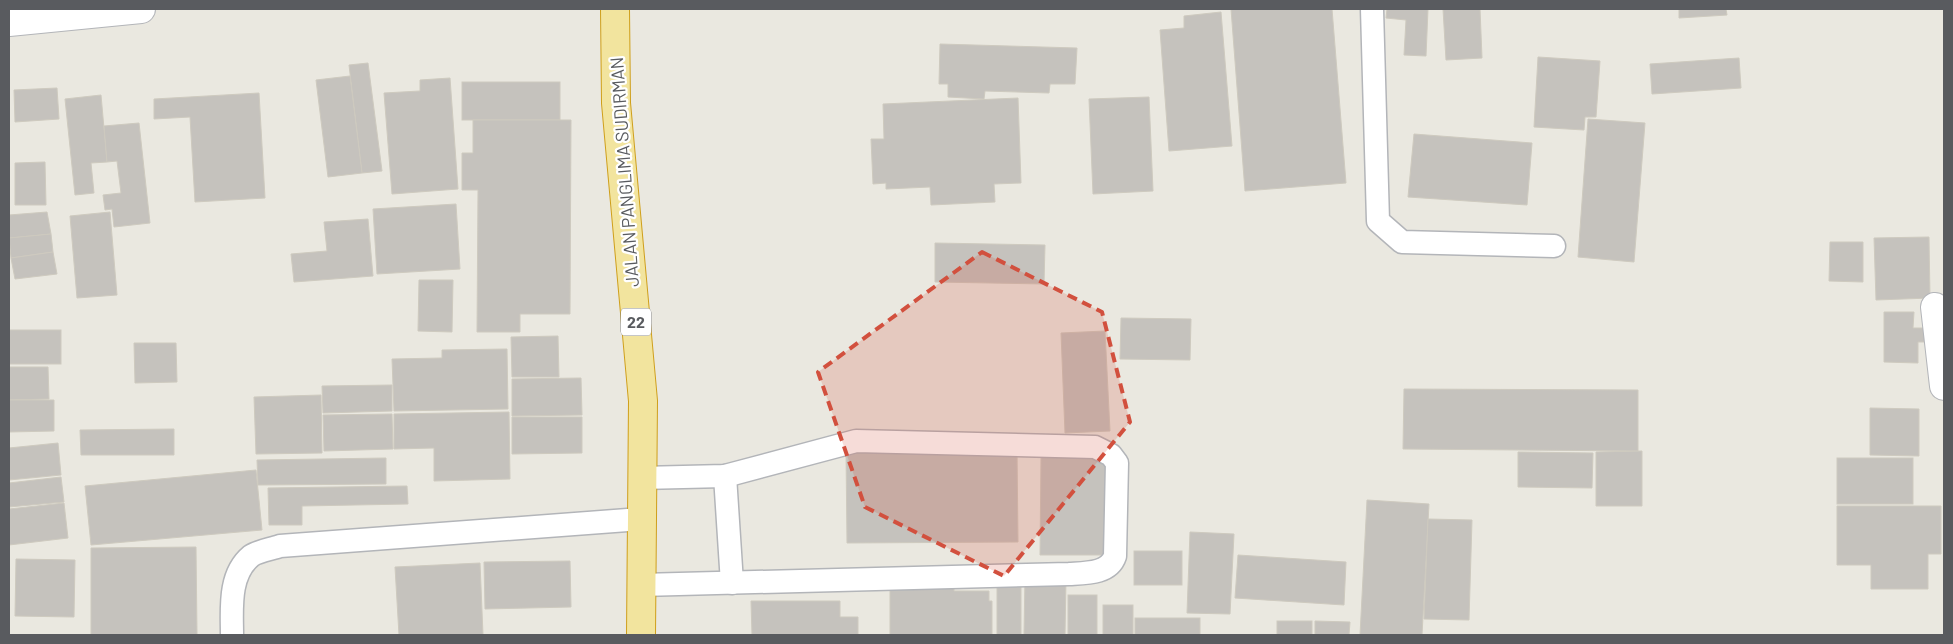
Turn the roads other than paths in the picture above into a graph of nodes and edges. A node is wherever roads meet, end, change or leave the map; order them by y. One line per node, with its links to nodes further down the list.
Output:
1 (141, 9): 4 (street)
2 (615, 9): 9 (highway, JALAN PANGLIMA SUDIRMAN / 22)
3 (1372, 9): 5 (lane)
4 (9, 22)
5 (1554, 246)
6 (1935, 307): 7 (street)
7 (1944, 386)
8 (726, 476): 9 (lane); 11 (lane); 11 (lane)
9 (641, 478): 10 (highway, JALAN PANGLIMA SUDIRMAN / 22)
10 (641, 519): 12 (highway, JALAN PANGLIMA SUDIRMAN / 22); 13 (lane)
11 (732, 582): 12 (lane)
12 (641, 584): 14 (highway, JALAN PANGLIMA SUDIRMAN / 22)
13 (232, 635)
14 (641, 635)

